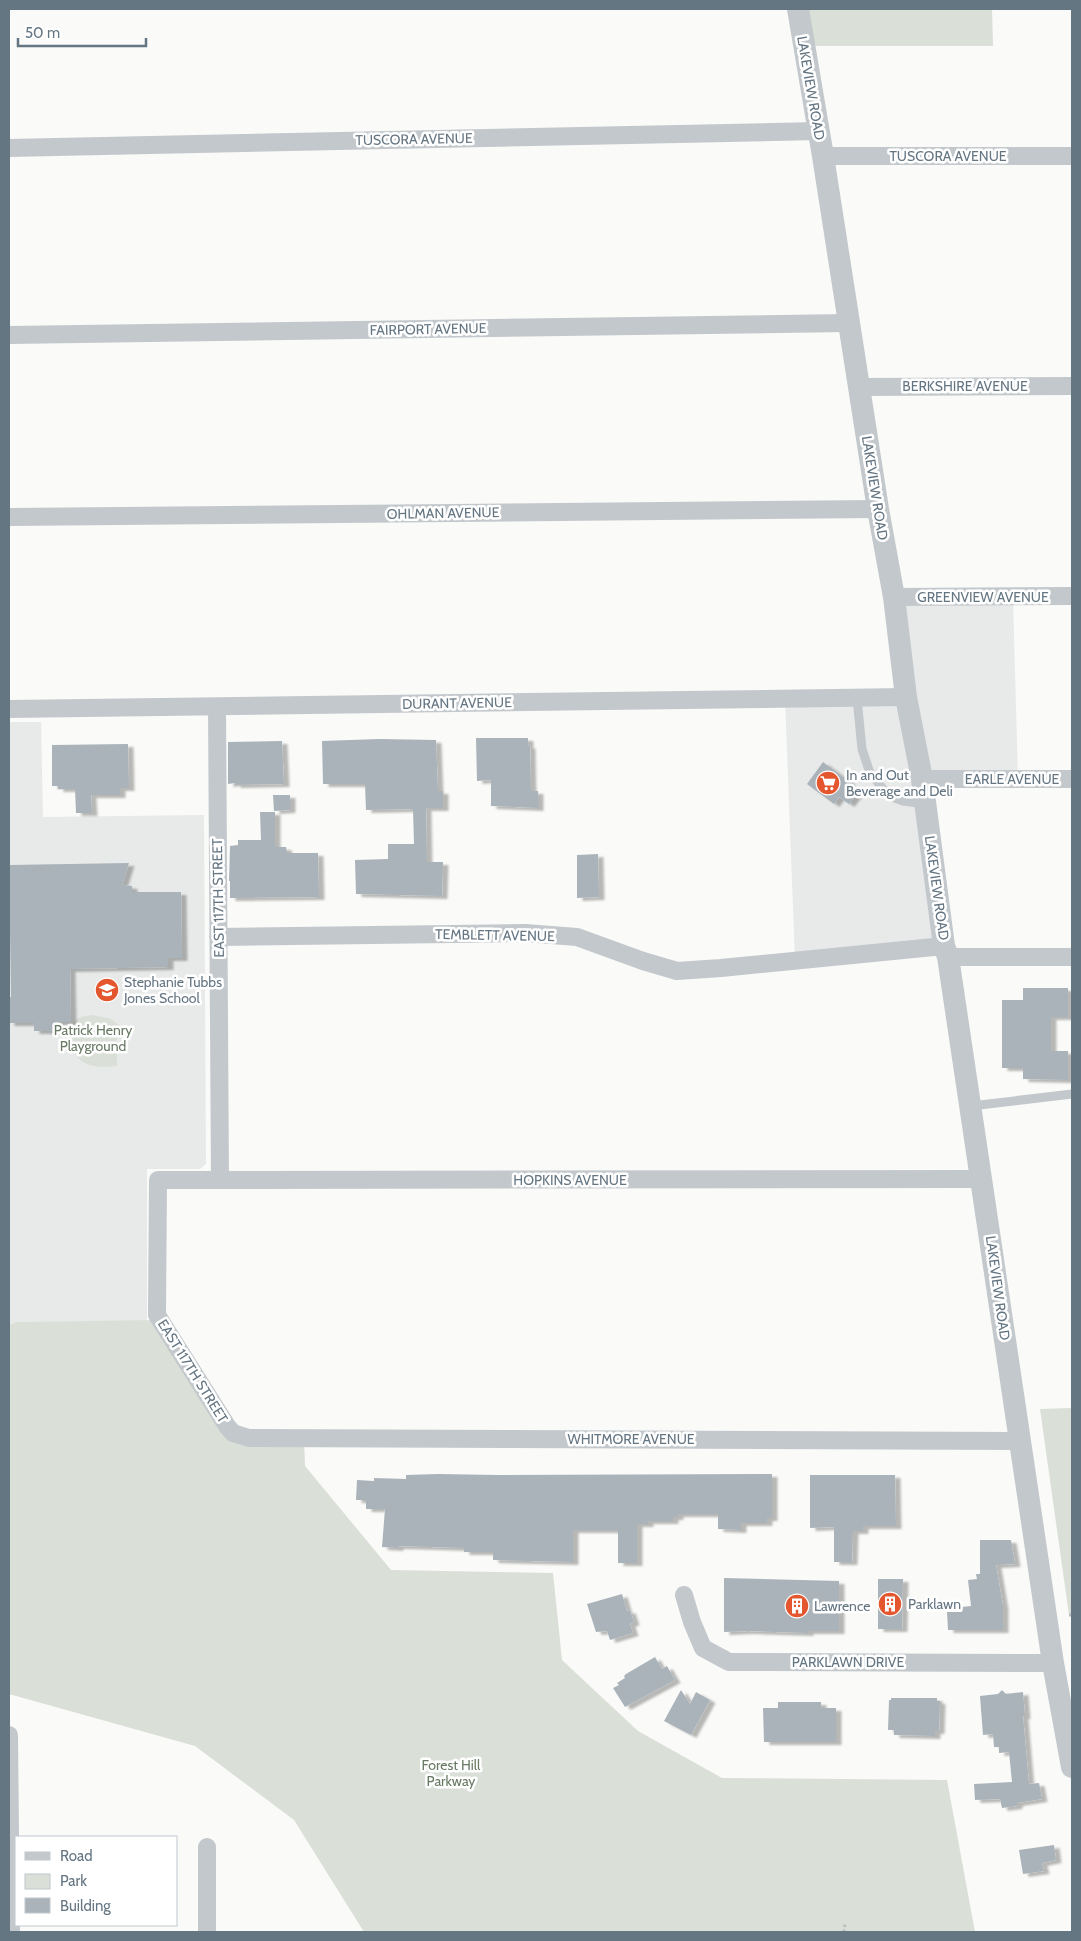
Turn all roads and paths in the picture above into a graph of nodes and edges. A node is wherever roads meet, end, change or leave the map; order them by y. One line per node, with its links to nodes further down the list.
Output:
1 (798, 9): 2 (street, LAKEVIEW ROAD)
2 (818, 130): 3 (street, TUSCORA AVENUE); 4 (street, LAKEVIEW ROAD)
3 (9, 148)
4 (823, 156): 5 (street, TUSCORA AVENUE); 6 (street, LAKEVIEW ROAD)
5 (1072, 156)
6 (848, 323): 7 (street, FAIRPORT AVENUE); 9 (street, LAKEVIEW ROAD)
7 (9, 335)
8 (1072, 386): 9 (street, BERKSHIRE AVENUE)
9 (859, 387): 10 (street, LAKEVIEW ROAD)
10 (878, 509): 11 (street, OHLMAN AVENUE); 13 (street, LAKEVIEW ROAD)
11 (9, 517)
12 (1072, 596): 13 (street, GREENVIEW AVENUE)
13 (894, 597): 14 (street, LAKEVIEW ROAD)
14 (906, 697): 15 (street, DURANT AVENUE); 18 (street, LAKEVIEW ROAD)
15 (857, 698): 16 (street, DURANT AVENUE); 20 (lane)
16 (216, 707): 17 (street, DURANT AVENUE); 21 (street, EAST 117TH STREET)
17 (9, 709)
18 (922, 778): 19 (street, EARLE AVENUE); 20 (street, LAKEVIEW ROAD)
19 (1072, 778)
20 (925, 804): 22 (street, LAKEVIEW ROAD)
21 (218, 937): 22 (street, TEMBLETT AVENUE); 28 (street, EAST 117TH STREET)
22 (946, 952): 23 (street, TEMBLETT AVENUE); 25 (street, LAKEVIEW ROAD)
23 (1072, 957)
24 (1072, 1094): 25 (lane)
25 (970, 1106): 26 (street, LAKEVIEW ROAD)
26 (982, 1179): 28 (street, HOPKINS AVENUE); 30 (street, LAKEVIEW ROAD)
27 (158, 1180): 28 (street, HOPKINS AVENUE); 29 (street, EAST 117TH STREET)
28 (220, 1180)
29 (241, 1437): 30 (street, WHITMORE AVENUE)
30 (1020, 1441): 32 (street, LAKEVIEW ROAD)
31 (684, 1595): 32 (street, PARKLAWN DRIVE)
32 (1053, 1663): 34 (street, LAKEVIEW ROAD)
33 (9, 1734): 37 (street)
34 (1072, 1767)
35 (207, 1847): 38 (street)
36 (845, 1923): 39 (path)
37 (11, 1932)
38 (207, 1932)
39 (844, 1932)

